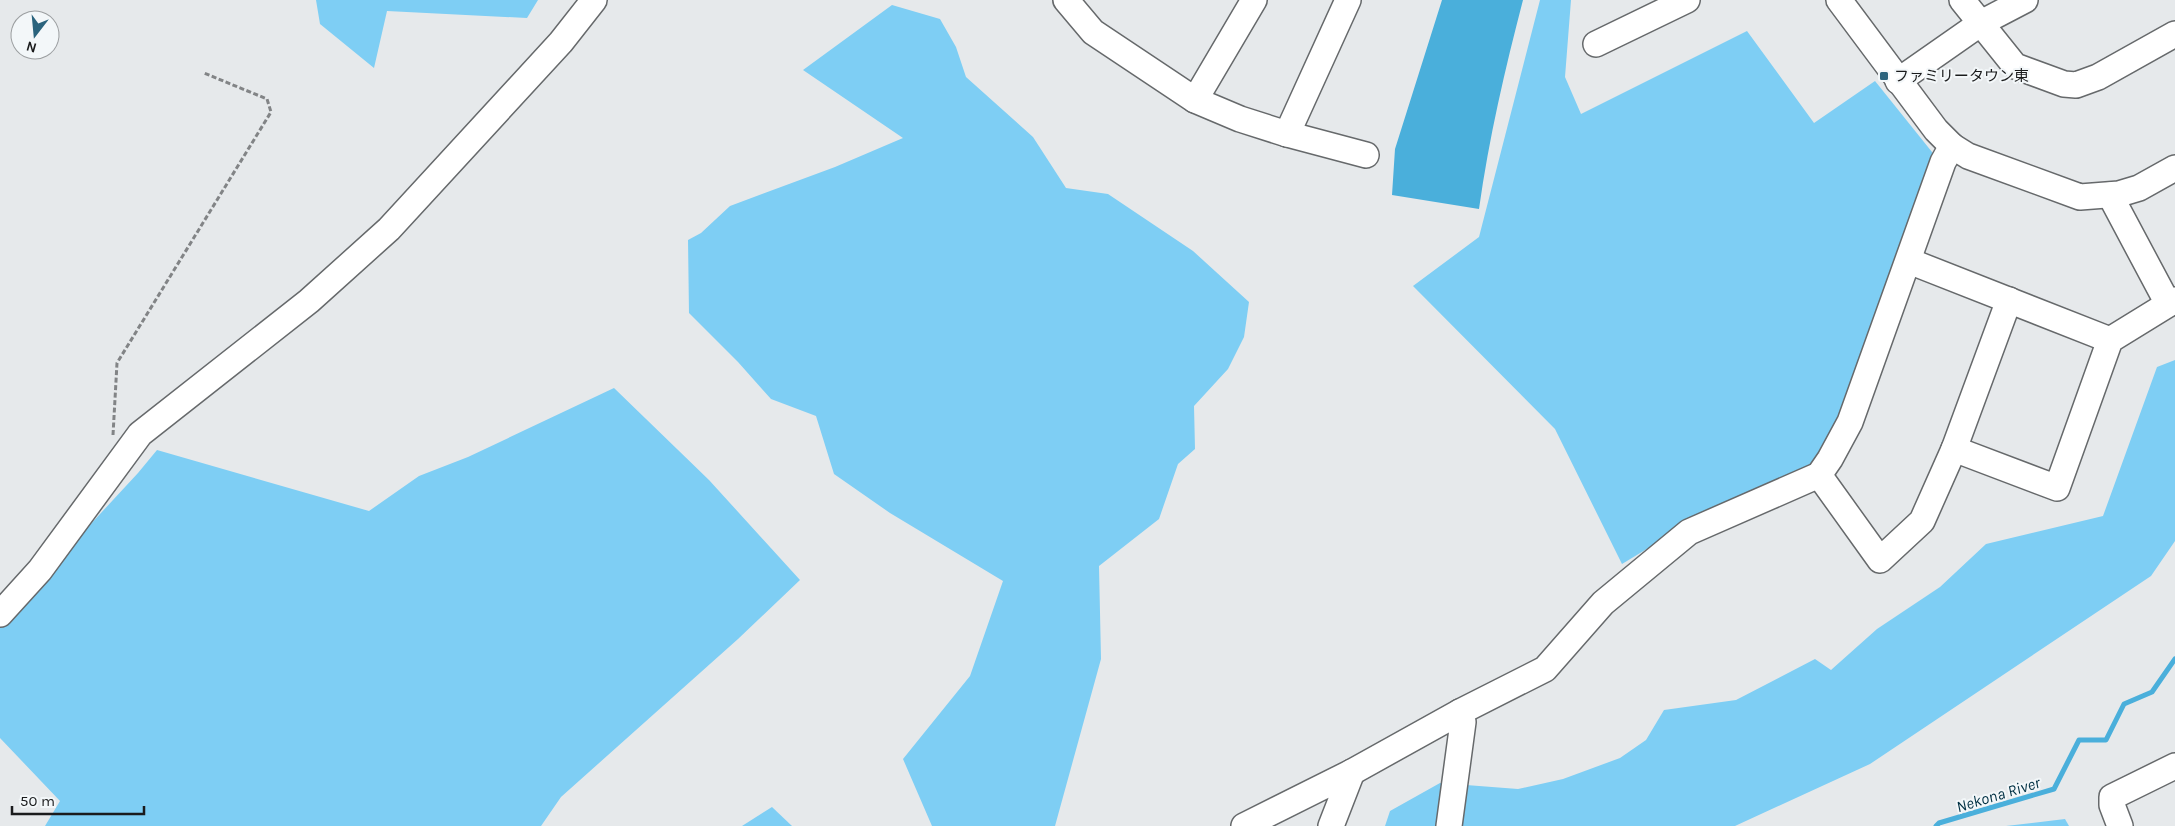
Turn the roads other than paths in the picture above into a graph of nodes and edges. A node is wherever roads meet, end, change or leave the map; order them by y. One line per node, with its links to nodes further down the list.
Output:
1 (594, 0): 25 (street)
2 (1066, 0): 13 (street)
3 (1254, 0): 13 (street)
4 (1687, 0): 11 (street)
5 (1839, 0): 12 (street)
6 (1962, 0): 9 (street)
7 (2025, 0): 9 (street)
8 (1345, 1): 14 (street)
9 (1981, 24): 10 (street); 12 (street)
10 (2175, 34)
11 (1596, 44)
12 (1898, 81): 15 (street)
13 (1195, 100): 14 (street)
14 (1287, 134): 16 (street)
15 (1952, 146): 18 (street); 19 (street)
16 (1366, 155)
17 (2175, 168): 18 (street)
18 (2110, 195): 21 (street)
19 (1909, 261): 20 (street); 24 (street)
20 (2009, 300): 22 (street); 23 (street)
21 (2172, 302): 22 (street)
22 (2110, 340): 23 (street)
23 (1954, 449): 24 (street)
24 (1819, 475): 26 (street)
25 (0, 614)
26 (1460, 712): 28 (street); 31 (street)
27 (2175, 766): 32 (street)
28 (1352, 772): 29 (street); 30 (street)
29 (1244, 826)
30 (1331, 826)
31 (1450, 826)
32 (2120, 826)

